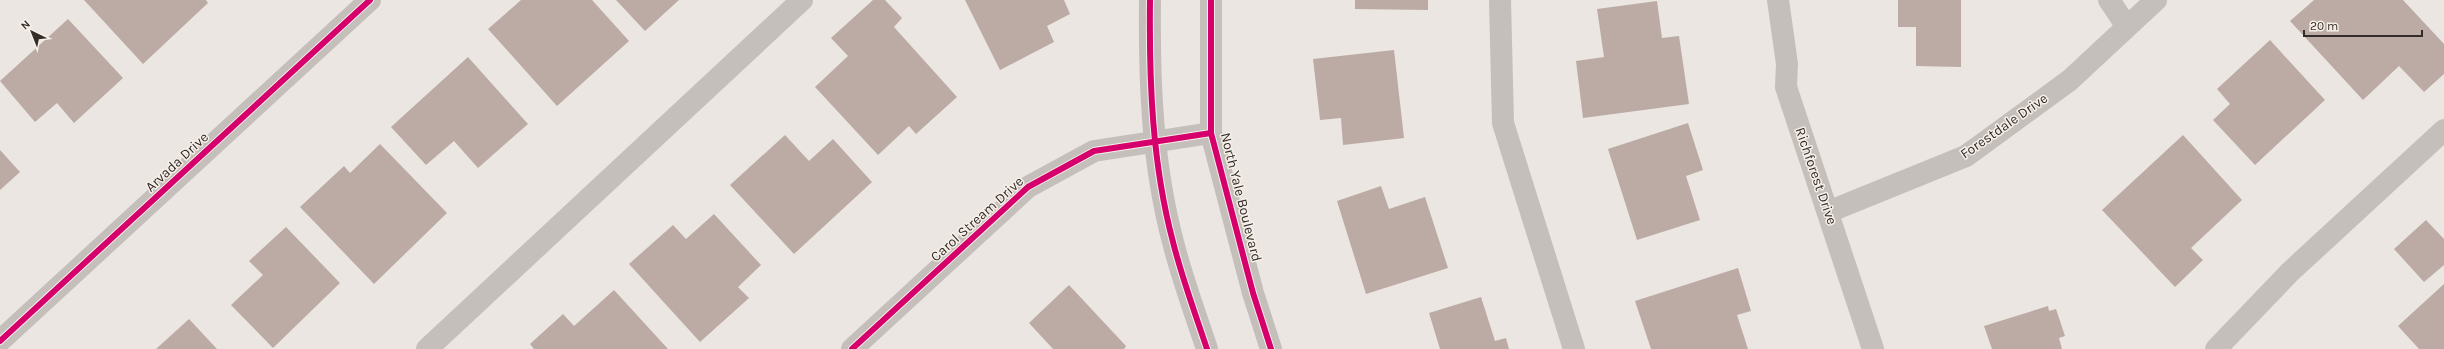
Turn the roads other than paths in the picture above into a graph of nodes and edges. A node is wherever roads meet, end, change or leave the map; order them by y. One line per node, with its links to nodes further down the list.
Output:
1 (370, 0): 14 (street, Arvada Drive)
2 (802, 0): 15 (street)
3 (1150, 0): 12 (street)
4 (1210, 0): 11 (street, North Yale Boulevard)
5 (1500, 0): 19 (street)
6 (1778, 0): 13 (street, Richforest Drive)
7 (2109, 0): 9 (street)
8 (2156, 0): 9 (street, Forestdale Drive)
9 (2127, 27): 13 (street, Forestdale Drive)
10 (2444, 130): 21 (street)
11 (1211, 133): 12 (street, Carol Stream Drive); 18 (street, North Yale Boulevard)
12 (1154, 141): 16 (street, Carol Stream Drive); 17 (street)
13 (1828, 212): 20 (street, Richforest Drive)
14 (0, 341)
15 (427, 349)
16 (852, 349)
17 (1207, 349)
18 (1270, 349)
19 (1574, 349)
20 (1873, 349)
21 (2216, 349)

